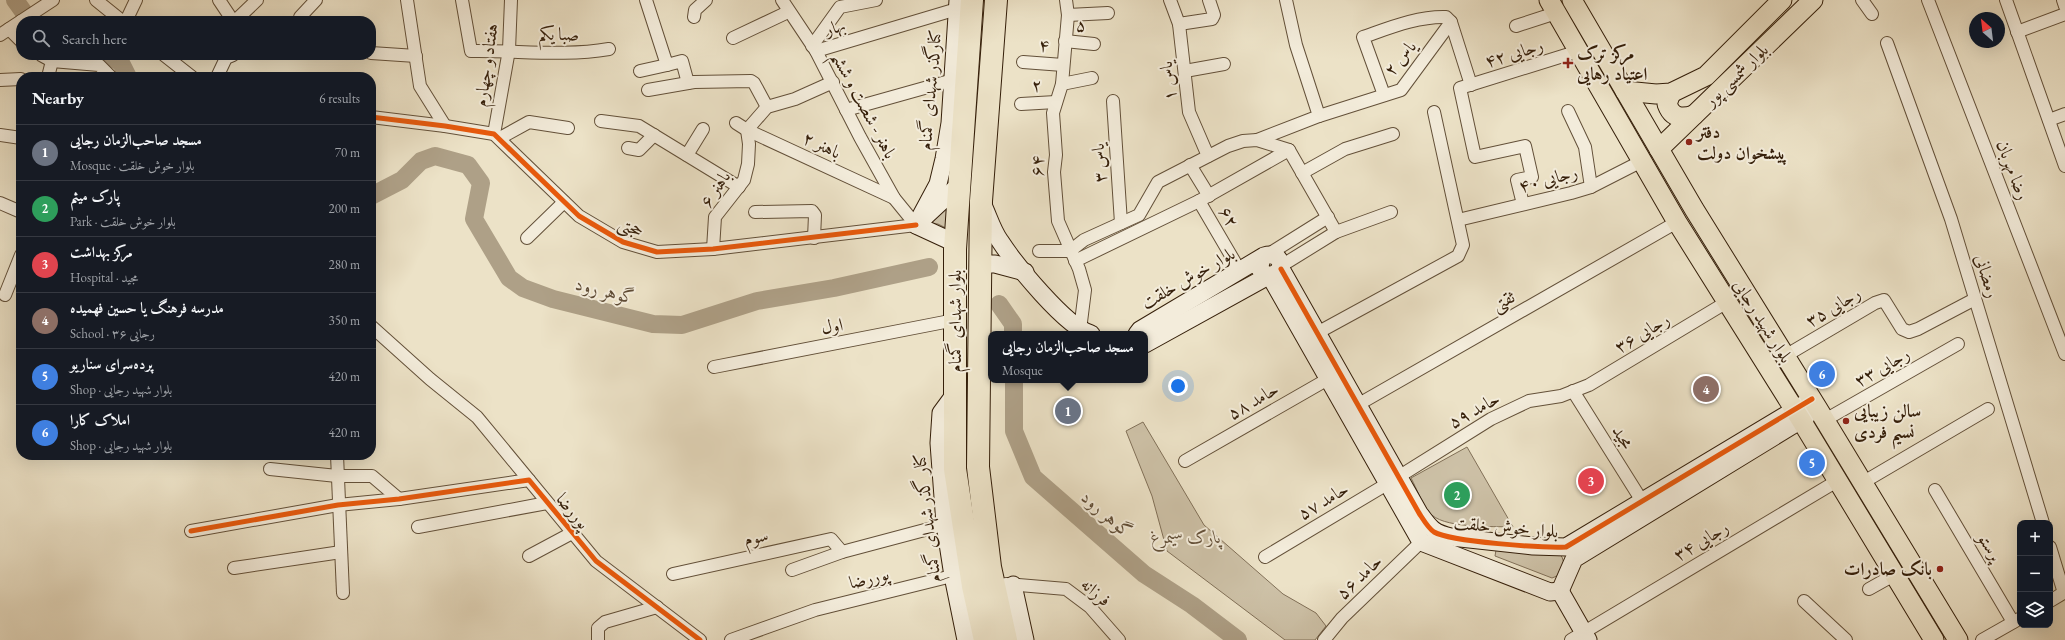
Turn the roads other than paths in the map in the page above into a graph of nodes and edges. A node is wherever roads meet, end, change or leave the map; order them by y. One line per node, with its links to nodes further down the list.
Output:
1 (53, 0): 34 (street)
2 (96, 0): 35 (street)
3 (136, 0): 36 (street)
4 (219, 0): 37 (street)
5 (257, 0): 38 (street)
6 (316, 0): 39 (street)
7 (407, 0): 58 (street)
8 (462, 0): 55 (street, صبا یکم)
9 (511, 0): 55 (street, هفتاد و چهارم)
10 (646, 0): 64 (street)
11 (706, 0): 40 (street)
12 (782, 0): 29 (street, باهنر - شصت و ششم)
13 (876, 0): 53 (street)
14 (996, 0): 124 (highway, بلوار شهدای گمنام)
15 (1066, 0): 33 (street, ۶۴)
16 (1170, 0): 43 (street, یاس ۱)
17 (1209, 0): 43 (street)
18 (1286, 0): 93 (street)
19 (1572, 0): 81 (main road, بلوار شهید رجایی)
20 (1782, 0): 82 (main road, بلوار شمسی پور)
21 (1813, 0): 92 (main road, بلوار شمسی پور)
22 (1862, 0): 31 (street)
23 (1928, 0): 162 (street, رضا مهربان)
24 (2006, 0): 46 (street)
25 (2063, 0): 28 (street)
26 (963, 3): 53 (street, بهار); 54 (highway, بلوار شهدای گمنام)
27 (1553, 6): 44 (street); 56 (main road, بلوار شهید رجایی)
28 (2065, 6)
29 (788, 12): 48 (street); 53 (street, باهنر - شصت و ششم)
30 (1108, 13): 33 (street)
31 (1872, 14)
32 (2065, 14): 46 (street)
33 (1068, 15): 49 (street, ۶۴)
34 (29, 16)
35 (116, 16)
36 (128, 16)
37 (230, 16)
38 (239, 16)
39 (300, 16)
40 (694, 17)
41 (1452, 22): 79 (street); 83 (street, یاس ۲); 83 (street)
42 (16, 24): 45 (street)
43 (1179, 24): 67 (street, یاس ۱)
44 (1516, 26)
45 (4, 32): 47 (street)
46 (2017, 32): 95 (street)
47 (16, 38)
48 (733, 38)
49 (1065, 41): 51 (street, ۵); 65 (street, ۶۴)
50 (1887, 43): 152 (street, رمضانی)
51 (1094, 44)
52 (609, 49): 55 (street, صبا یکم)
53 (814, 49): 76 (street, باهنر - شصت و ششم)
54 (962, 49): 75 (street, کنارگذر شهدای گمنام); 112 (highway, بلوار شهدای گمنام)
55 (509, 50): 106 (street, هفتاد و چهارم)
56 (1579, 52): 79 (street, رجایی ۴۲); 115 (main road, بلوار شهید رجایی)
57 (376, 53): 58 (street)
58 (416, 56): 99 (street)
59 (170, 60): 70 (street)
60 (225, 60): 71 (street)
61 (52, 61): 68 (street); 69 (street)
62 (1023, 62): 65 (street, ۴)
63 (1224, 64): 67 (street)
64 (667, 65): 66 (street); 77 (street)
65 (1063, 65): 78 (street, ۶۴)
66 (640, 71)
67 (1185, 71): 114 (street, یاس ۱)
68 (49, 72)
69 (106, 72)
70 (186, 72)
71 (220, 72)
72 (1092, 78): 78 (street)
73 (16, 79): 74 (street)
74 (0, 80)
75 (953, 80): 88 (street); 98 (street, کنارگذر شهدای گمنام)
76 (832, 82): 87 (street); 88 (street, باهنر - شصت و ششم)
77 (688, 83): 80 (street); 87 (street)
78 (1062, 84): 85 (street, ۶۴)
79 (1465, 87): 127 (street)
80 (648, 90)
81 (1625, 91): 82 (main road, بلوار شمسی پور); 110 (main road, بلوار شهید رجایی)
82 (1671, 93): 92 (main road)
83 (1384, 95): 93 (street, یاس ۲)
84 (1112, 101): 135 (street, یاس ۳)
85 (1056, 102): 86 (street, ۲); 144 (street, ۶۴)
86 (1021, 104)
87 (767, 107): 102 (street)
88 (846, 110): 122 (street, باهنر - شصت و ششم)
89 (1568, 111): 121 (street)
90 (1434, 112): 133 (street)
91 (2065, 114): 95 (street)
92 (1694, 115): 110 (main road, بلوار شمسی پور)
93 (1319, 116): 108 (street, یاس ۲)
94 (376, 119): 99 (street)
95 (2049, 120): 117 (street)
96 (601, 121): 105 (street)
97 (736, 123): 102 (street, باهنر ۲)
98 (950, 123): 112 (street); 136 (street, کنارگذر شهدای گمنام)
99 (445, 126): 106 (street)
100 (568, 128): 106 (street)
101 (703, 129): 113 (street)
102 (747, 130): 120 (street, باهنر ۶); 122 (street, باهنر ۲)
103 (1393, 134): 118 (street)
104 (0, 135): 107 (street)
105 (654, 135): 109 (street); 113 (street)
106 (497, 136): 125 (street, حجتی)
107 (16, 137)
108 (1257, 140): 111 (street); 114 (street)
109 (628, 148)
110 (1659, 149): 115 (street); 163 (main road, بلوار شهید رجایی)
111 (1289, 150): 118 (street); 123 (street)
112 (962, 151): 119 (highway, بلوار شهدای گمنام)
113 (687, 155): 120 (street)
114 (1208, 156): 116 (street)
115 (1642, 161): 121 (street, رجایی ۴۰); 134 (main road, بلوار شهید رجایی)
116 (1190, 165): 123 (street, ۶۲); 131 (street)
117 (2065, 166)
118 (1302, 173): 132 (street)
119 (959, 185): 136 (street); 141 (highway, بلوار شهدای گمنام)
120 (739, 187): 142 (street, باهنر ۶)
121 (1591, 187): 127 (street, رجایی ۴۰)
122 (894, 198): 136 (street, باهنر - شصت و ششم)
123 (1204, 198): 137 (street); 148 (street, ۶۲)
124 (981, 201): 146 (highway, بلوار شهدای گمنام); 149 (street)
125 (564, 202): 139 (street); 142 (street, حجتی)
126 (0, 203): 128 (street)
127 (1523, 204): 133 (street, رجایی ۴۰)
128 (16, 210)
129 (755, 212): 140 (street)
130 (1391, 212): 138 (street)
131 (1139, 215): 135 (street); 137 (street)
132 (1328, 217): 138 (street); 145 (street)
133 (1458, 220): 159 (street)
134 (1677, 222): 153 (main road, بلوار شهید رجایی); 167 (street, ثقتی)
135 (1121, 223): 144 (street)
136 (916, 225): 140 (street, حجتی); 141 (street)
137 (1145, 228): 144 (street)
138 (1336, 232): 150 (street)
139 (527, 238)
140 (814, 238): 142 (street, حجتی)
141 (955, 243): 154 (highway, بلوار شهدای گمنام)
142 (712, 249)
143 (1039, 251): 144 (street)
144 (1073, 256): 157 (street, ۶۴)
145 (1265, 257): 148 (street, بلوار خوش خلقت); 150 (street)
146 (979, 264): 149 (street); 202 (highway, بلوار شهدای گمنام)
147 (16, 268): 151 (street)
148 (1240, 271): 158 (street, بلوار خوش خلقت)
149 (1025, 272): 156 (street)
150 (1275, 272): 159 (street, بلوار خوش خلقت); 160 (street, بلوار خوش خلقت); 165 (street, بلوار خوش خلقت)
151 (5, 296)
152 (1975, 299): 163 (street, رجایی ۳۵); 184 (street, رمضانی)
153 (1727, 302): 166 (street, رجایی ۳۶); 170 (main road, بلوار شهید رجایی)
154 (955, 320): 164 (street, اول); 185 (highway, بلوار شهدای گمنام)
155 (376, 330): 175 (street, پوررضا)
156 (1085, 331)
157 (1086, 331)
158 (1139, 331)
159 (1316, 333): 165 (street, بلوار خوش خلقت)
160 (1148, 342)
161 (1958, 344): 169 (street, رجایی ۳۳)
162 (2065, 354)
163 (1785, 356): 169 (main road, بلوار شهید رجایی)
164 (714, 367)
165 (1333, 376): 167 (street, بلوار خوش خلقت); 172 (street, حامد ۵۸)
166 (1573, 391): 176 (street, حامد ۵۹); 181 (street, مجید)
167 (1352, 408): 176 (street, بلوار خوش خلقت)
168 (1988, 409): 178 (street)
169 (1818, 410): 170 (street); 178 (main road, بلوار شهید رجایی)
170 (1798, 415): 177 (main road, بلوار شهید رجایی); 181 (street, بلوار خوش خلقت); 193 (street, بلوار خوش خلقت)
171 (337, 460): 174 (street)
172 (1185, 461)
173 (270, 469): 174 (street)
174 (337, 476): 180 (street); 183 (street)
175 (529, 480): 180 (street); 182 (street, پوررضا)
176 (1393, 480): 189 (street, بلوار خوش خلقت); 190 (street, بلوار خوش خلقت); 196 (street, حامد ۵۷)
177 (1837, 480): 201 (main road, بلوار شهید رجایی); 211 (street, رجایی ۳۴)
178 (1862, 483): 223 (main road, بلوار شهید رجایی)
179 (1935, 490): 210 (street, پرستو)
180 (399, 499): 183 (street)
181 (1642, 501): 193 (street, بلوار خوش خلقت)
182 (547, 503): 186 (street); 188 (street, پوررضا)
183 (338, 505): 187 (street); 191 (street)
184 (2042, 520)
185 (954, 522): 192 (street); 202 (highway, بلوار شهدای گمنام)
186 (418, 527)
187 (191, 531)
188 (572, 533): 194 (street); 209 (street, پوررضا)
189 (1421, 542): 198 (street, بلوار خوش خلقت); 220 (street, حامد ۵۶)
190 (1499, 543): 193 (street, بلوار خوش خلقت); 198 (street)
191 (341, 552): 197 (street); 206 (street)
192 (842, 552): 199 (street); 200 (street, سوم)
193 (1570, 553): 204 (street, بلوار خوش خلقت)
194 (530, 556)
195 (2053, 556): 205 (street)
196 (1265, 557)
197 (234, 568)
198 (1490, 569): 204 (street, بلوار خوش خلقت)
199 (792, 570)
200 (672, 574)
201 (1894, 575): 203 (street); 222 (main road, بلوار شهید رجایی)
202 (984, 576): 214 (street, پوررضا); 215 (street, کنار گذر شهدای گمنام); 216 (highway, بلوار شهدای گمنام); 217 (highway, بلوار شهدای گمنام); 218 (street); 219 (street, فرزانه)
203 (1869, 589)
204 (1555, 592): 211 (street)
205 (2064, 592): 207 (street)
206 (343, 593)
207 (2053, 599)
208 (1804, 601): 221 (street)
209 (657, 607): 212 (street); 213 (street, پوررضا)
210 (2017, 620): 224 (street)
211 (1580, 638)
212 (598, 640)
213 (700, 640)
214 (731, 640)
215 (966, 640)
216 (985, 640)
217 (1006, 640)
218 (1025, 640)
219 (1119, 640)
220 (1324, 640)
221 (1846, 640)
222 (1934, 640)
223 (1958, 640)
224 (1982, 640)

